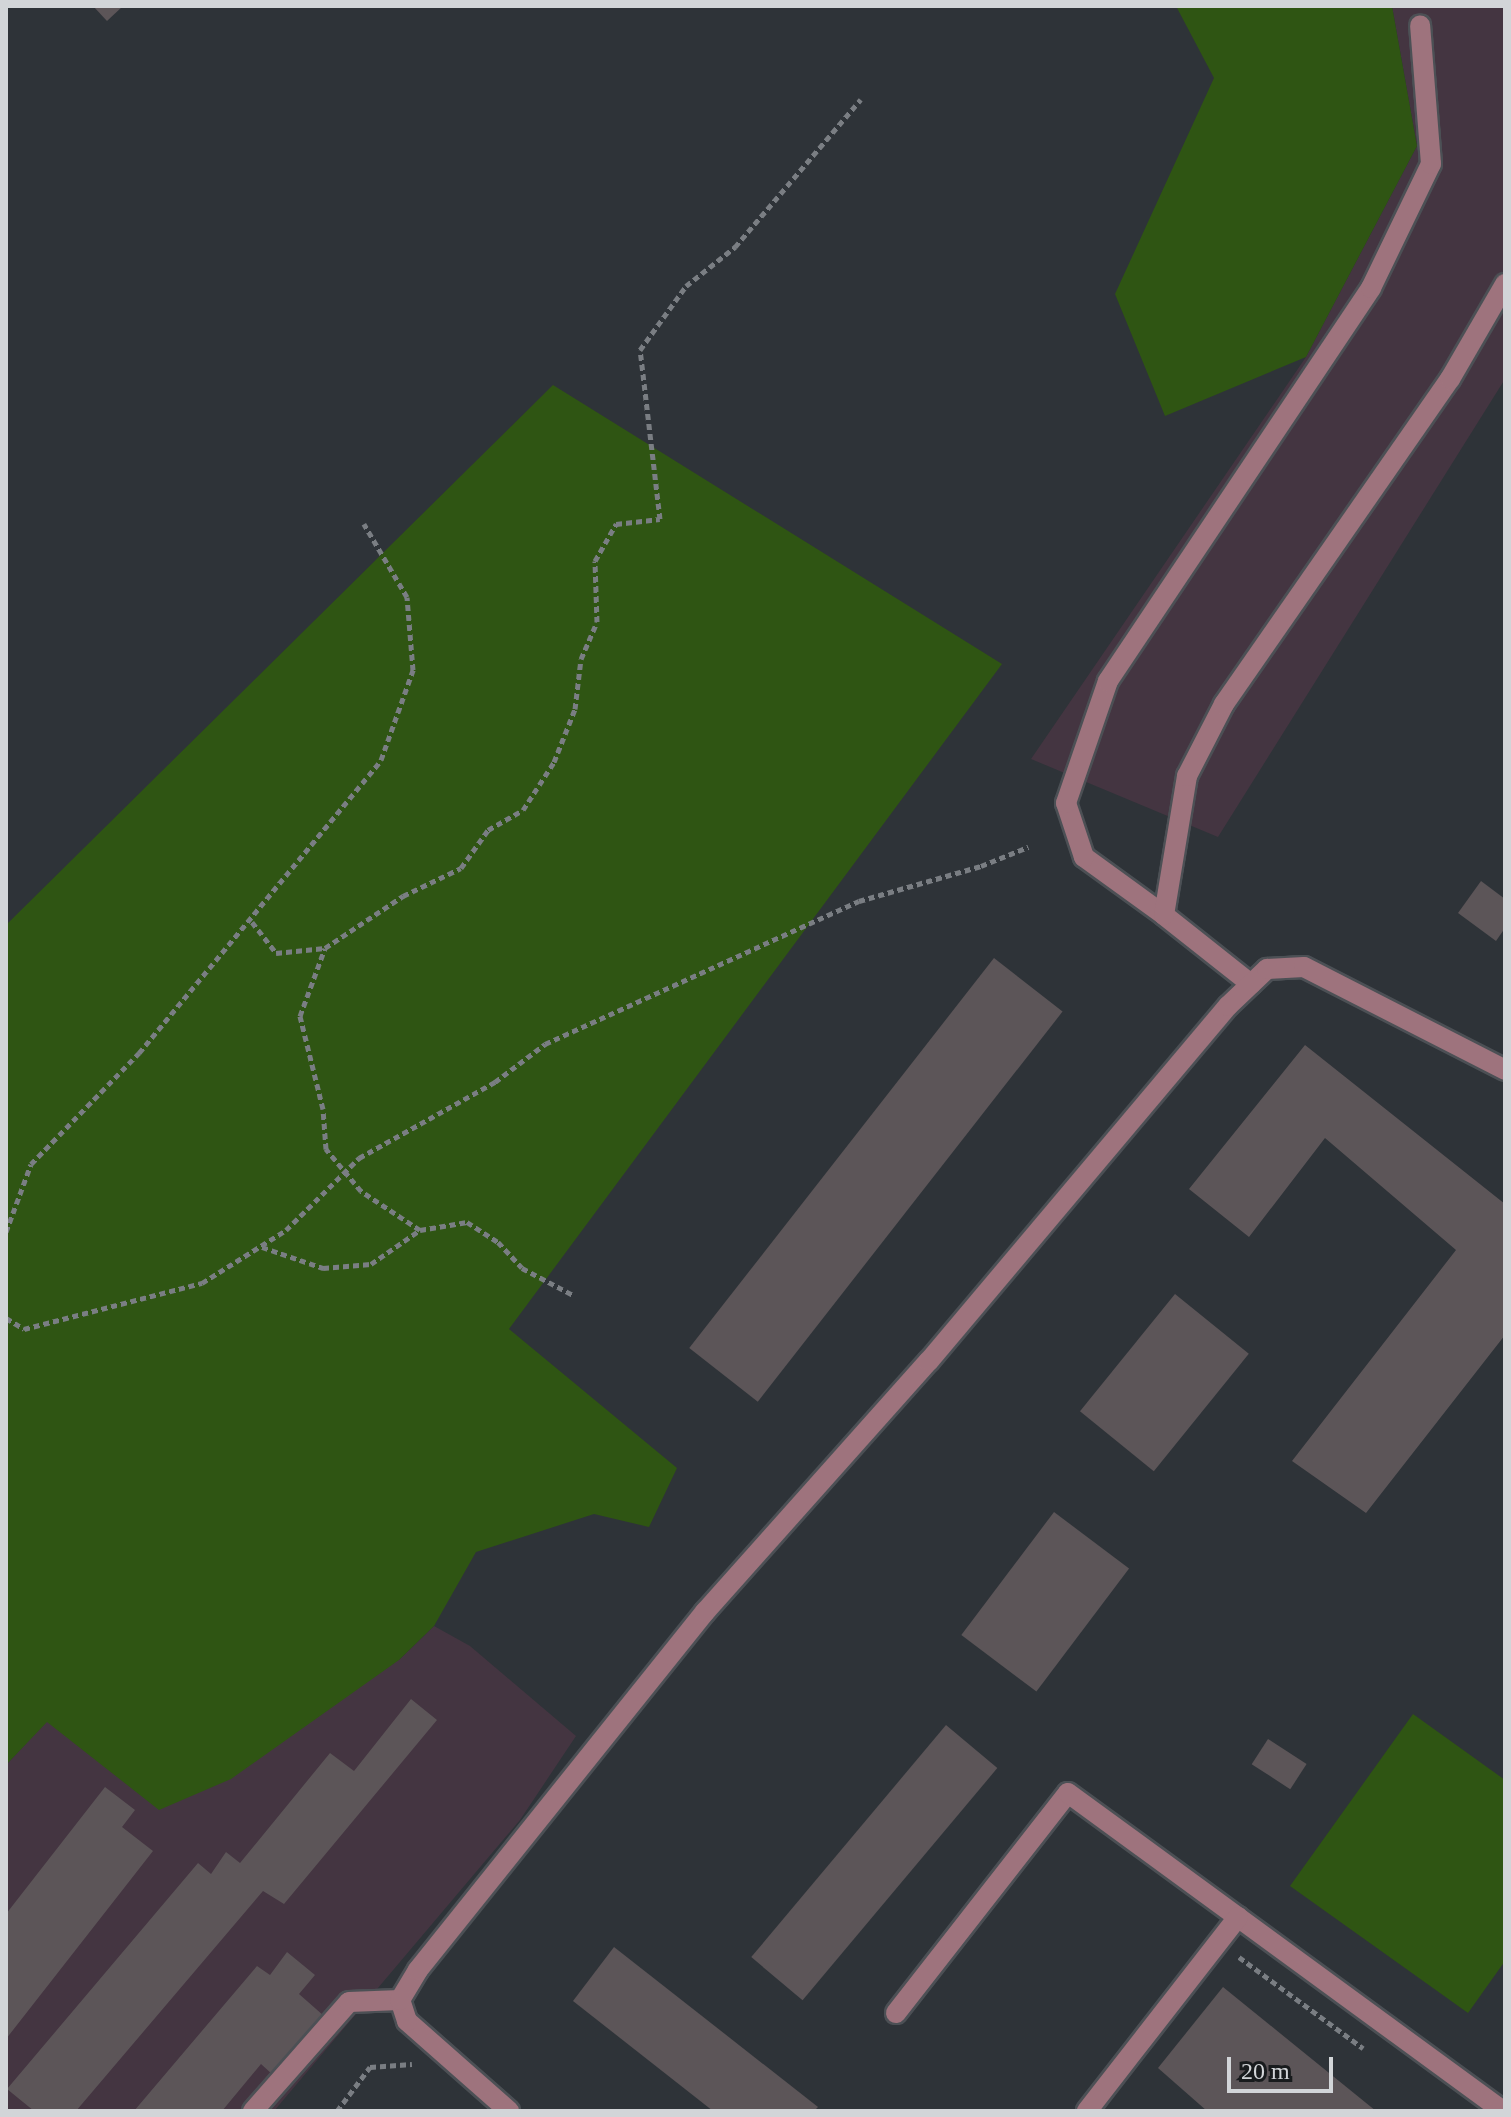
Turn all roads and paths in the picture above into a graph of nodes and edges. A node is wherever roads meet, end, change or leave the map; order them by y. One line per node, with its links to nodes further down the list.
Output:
1 (1420, 25): 6 (street)
2 (861, 99): 8 (path)
3 (1505, 284): 6 (street)
4 (364, 524): 7 (path)
5 (1028, 847): 11 (path)
6 (1164, 915): 9 (street)
7 (252, 922): 8 (path); 13 (path)
8 (325, 948): 11 (path)
9 (1251, 984): 10 (street); 19 (street)
10 (1505, 1070)
11 (348, 1170): 12 (path); 14 (path)
12 (420, 1230): 14 (path); 15 (path)
13 (6, 1232)
14 (262, 1247): 16 (path)
15 (573, 1295)
16 (6, 1318)
17 (1238, 1917): 18 (street); 20 (street); 27 (street)
18 (1218, 1943): 21 (path); 26 (street)
19 (400, 2000): 23 (street); 25 (street)
20 (896, 2013)
21 (1374, 2055)
22 (417, 2065): 24 (path)
23 (253, 2111)
24 (337, 2111)
25 (509, 2111)
26 (1087, 2111)
27 (1503, 2111)

